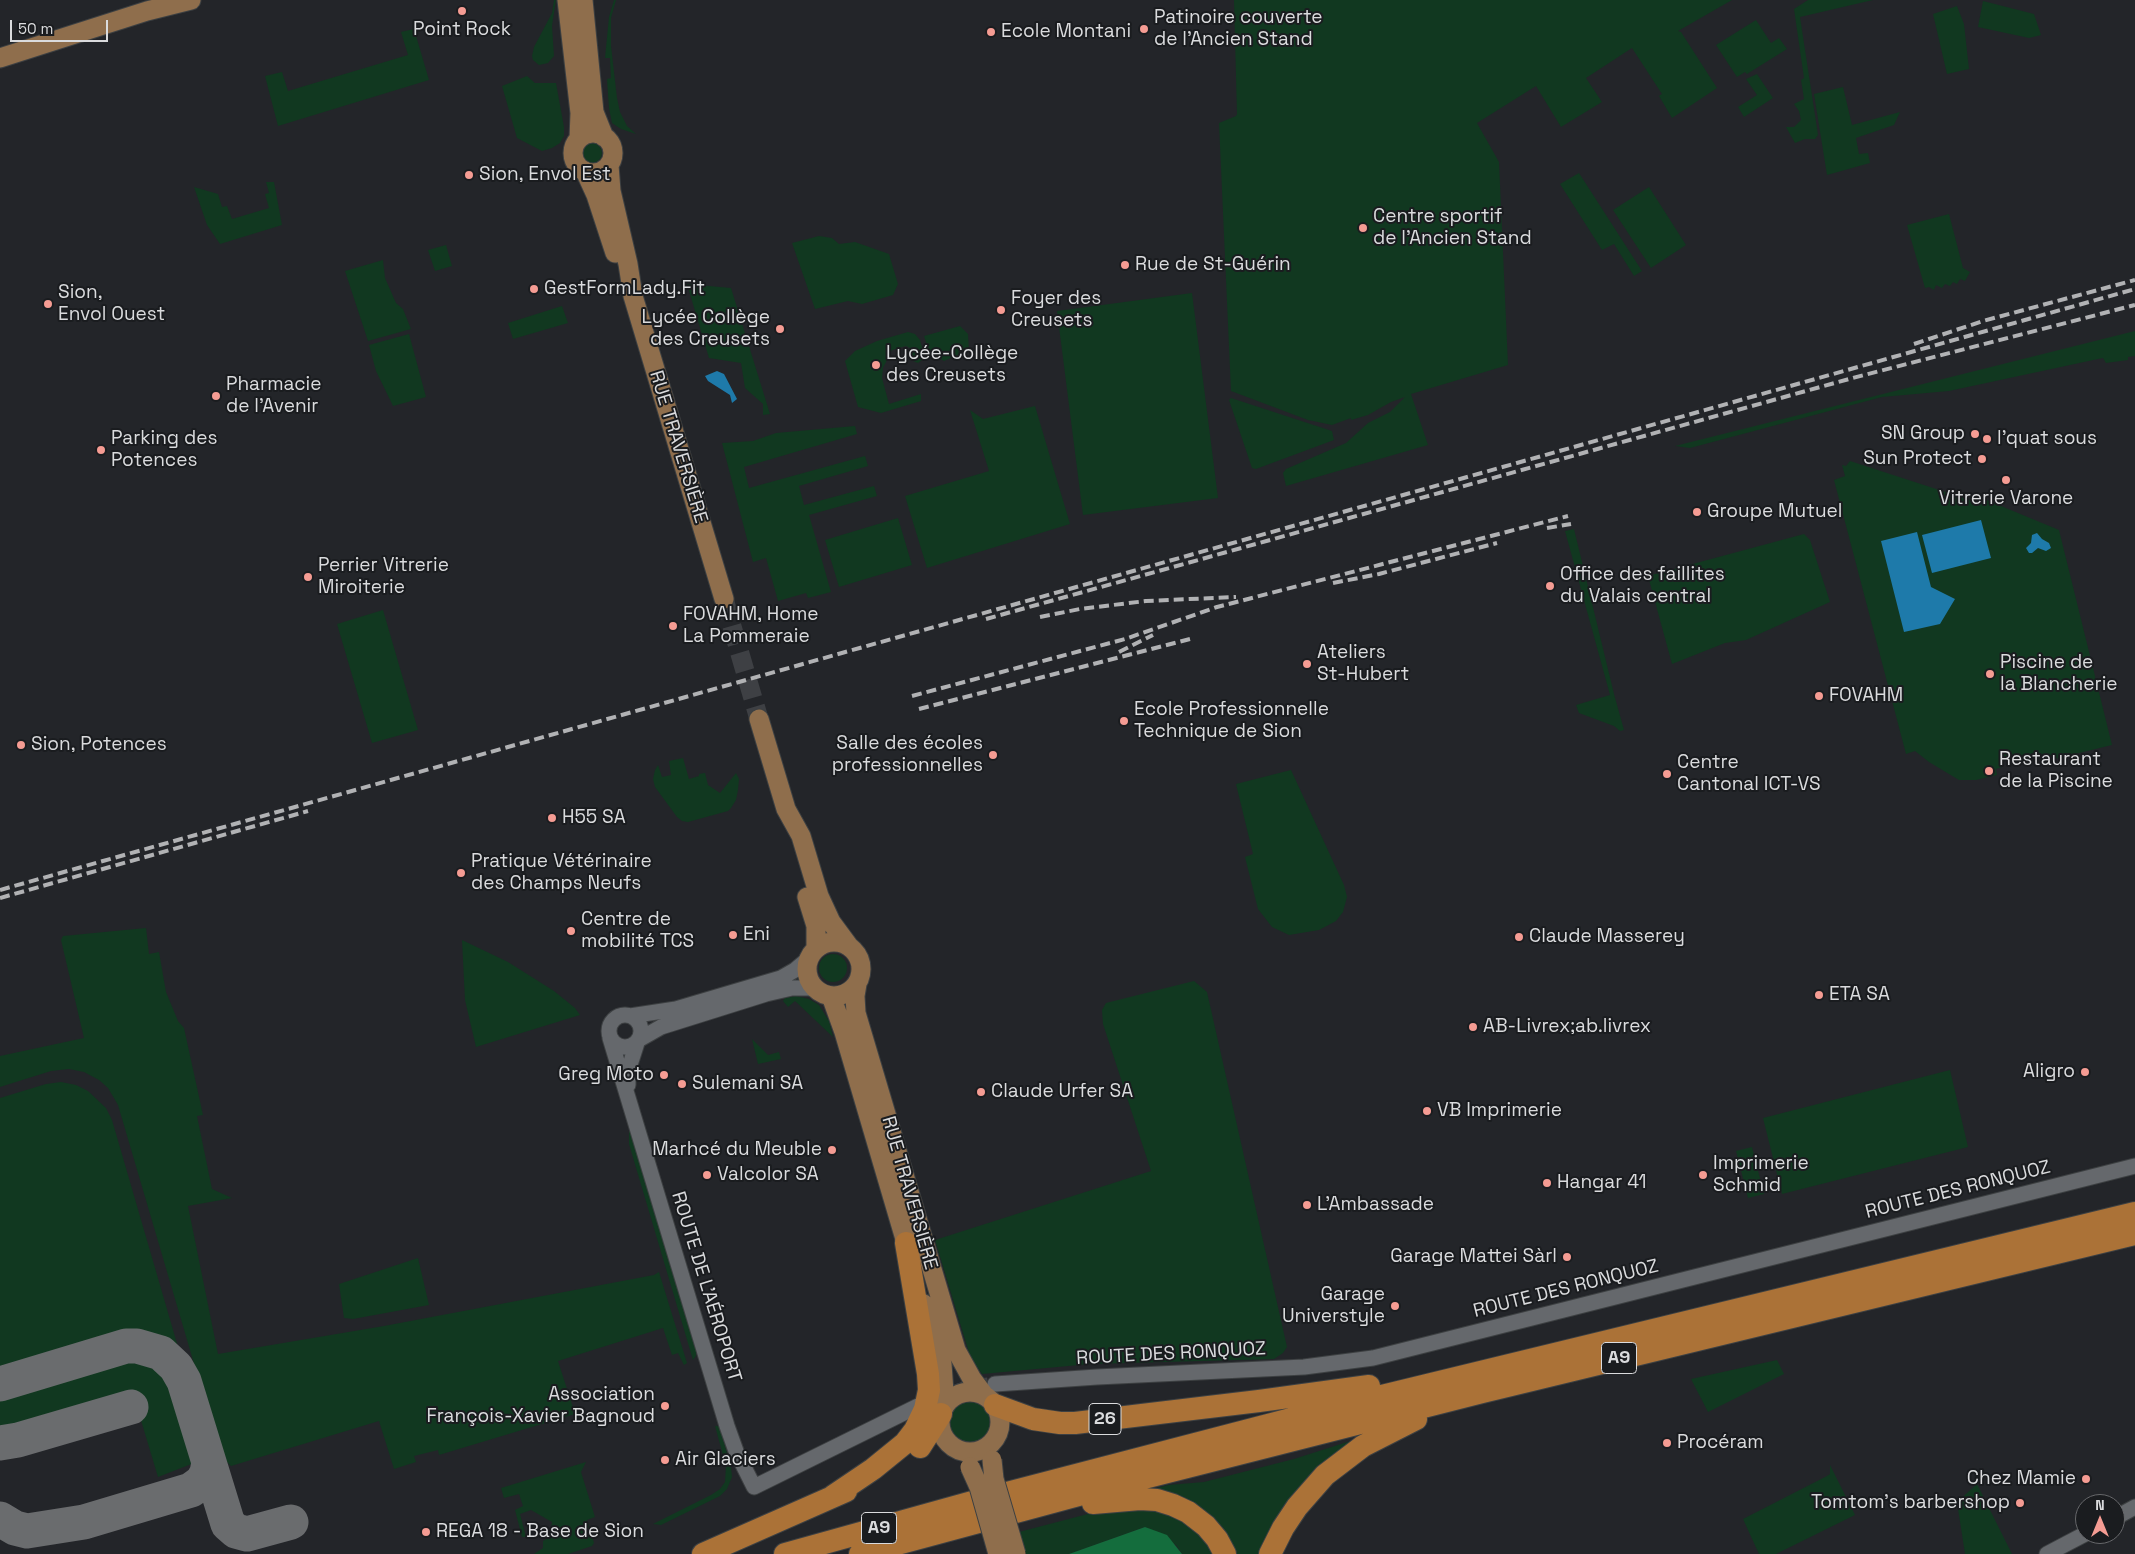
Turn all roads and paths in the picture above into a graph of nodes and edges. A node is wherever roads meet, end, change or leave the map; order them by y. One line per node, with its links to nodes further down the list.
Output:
1 (567, 0): 6 (main road)
2 (583, 0): 5 (main road)
3 (181, 1): 4 (main road)
4 (0, 58)
5 (604, 137): 6 (main road); 7 (main road)
6 (579, 139): 8 (main road)
7 (609, 165): 8 (main road); 9 (main road, RUE TRAVERSIÈRE)
8 (585, 172): 9 (main road, RUE TRAVERSIÈRE)
9 (633, 296): 10 (main road, RUE TRAVERSIÈRE)
10 (724, 599)
11 (758, 719): 12 (main road)
12 (786, 808): 13 (main road); 14 (main road)
13 (848, 945): 14 (main road); 15 (main road)
14 (812, 953): 16 (main road); 18 (street)
15 (857, 984): 17 (main road); 28 (main road, RUE TRAVERSIÈRE)
16 (813, 988): 17 (main road); 20 (street)
17 (831, 996): 25 (main road, RUE TRAVERSIÈRE)
18 (630, 1016): 19 (street); 20 (street)
19 (610, 1038): 20 (street); 21 (street, ROUTE DE L'AÉROPORT)
20 (638, 1041): 21 (street, ROUTE DE L'AÉROPORT)
21 (628, 1094): 29 (street, ROUTE DE L'AÉROPORT)
22 (2135, 1166): 28 (street, ROUTE DES RONQUOZ)
23 (2135, 1213): 26 (highway, A9)
24 (2135, 1234): 27 (highway, A9)
25 (906, 1244): 30 (main road, RUE TRAVERSIÈRE); 33 (highway)
26 (1506, 1365): 28 (highway, 26); 37 (highway, A9)
27 (1482, 1392): 34 (highway, A9); 42 (highway)
28 (992, 1395): 30 (main road); 31 (main road, RUE TRAVERSIÈRE)
29 (918, 1406)
30 (943, 1410): 32 (main road, RUE TRAVERSIÈRE); 33 (highway)
31 (996, 1439): 32 (main road); 40 (main road, RUE TRAVERSIÈRE, bridge)
32 (957, 1450): 39 (main road, RUE TRAVERSIÈRE, bridge)
33 (833, 1496): 36 (highway)
34 (927, 1536): 38 (highway, A9); 41 (highway)
35 (2075, 1539): 43 (street)
36 (703, 1554)
37 (785, 1554)
38 (860, 1554)
39 (998, 1554)
40 (1016, 1554)
41 (1225, 1554)
42 (1270, 1554)
43 (2048, 1554)

